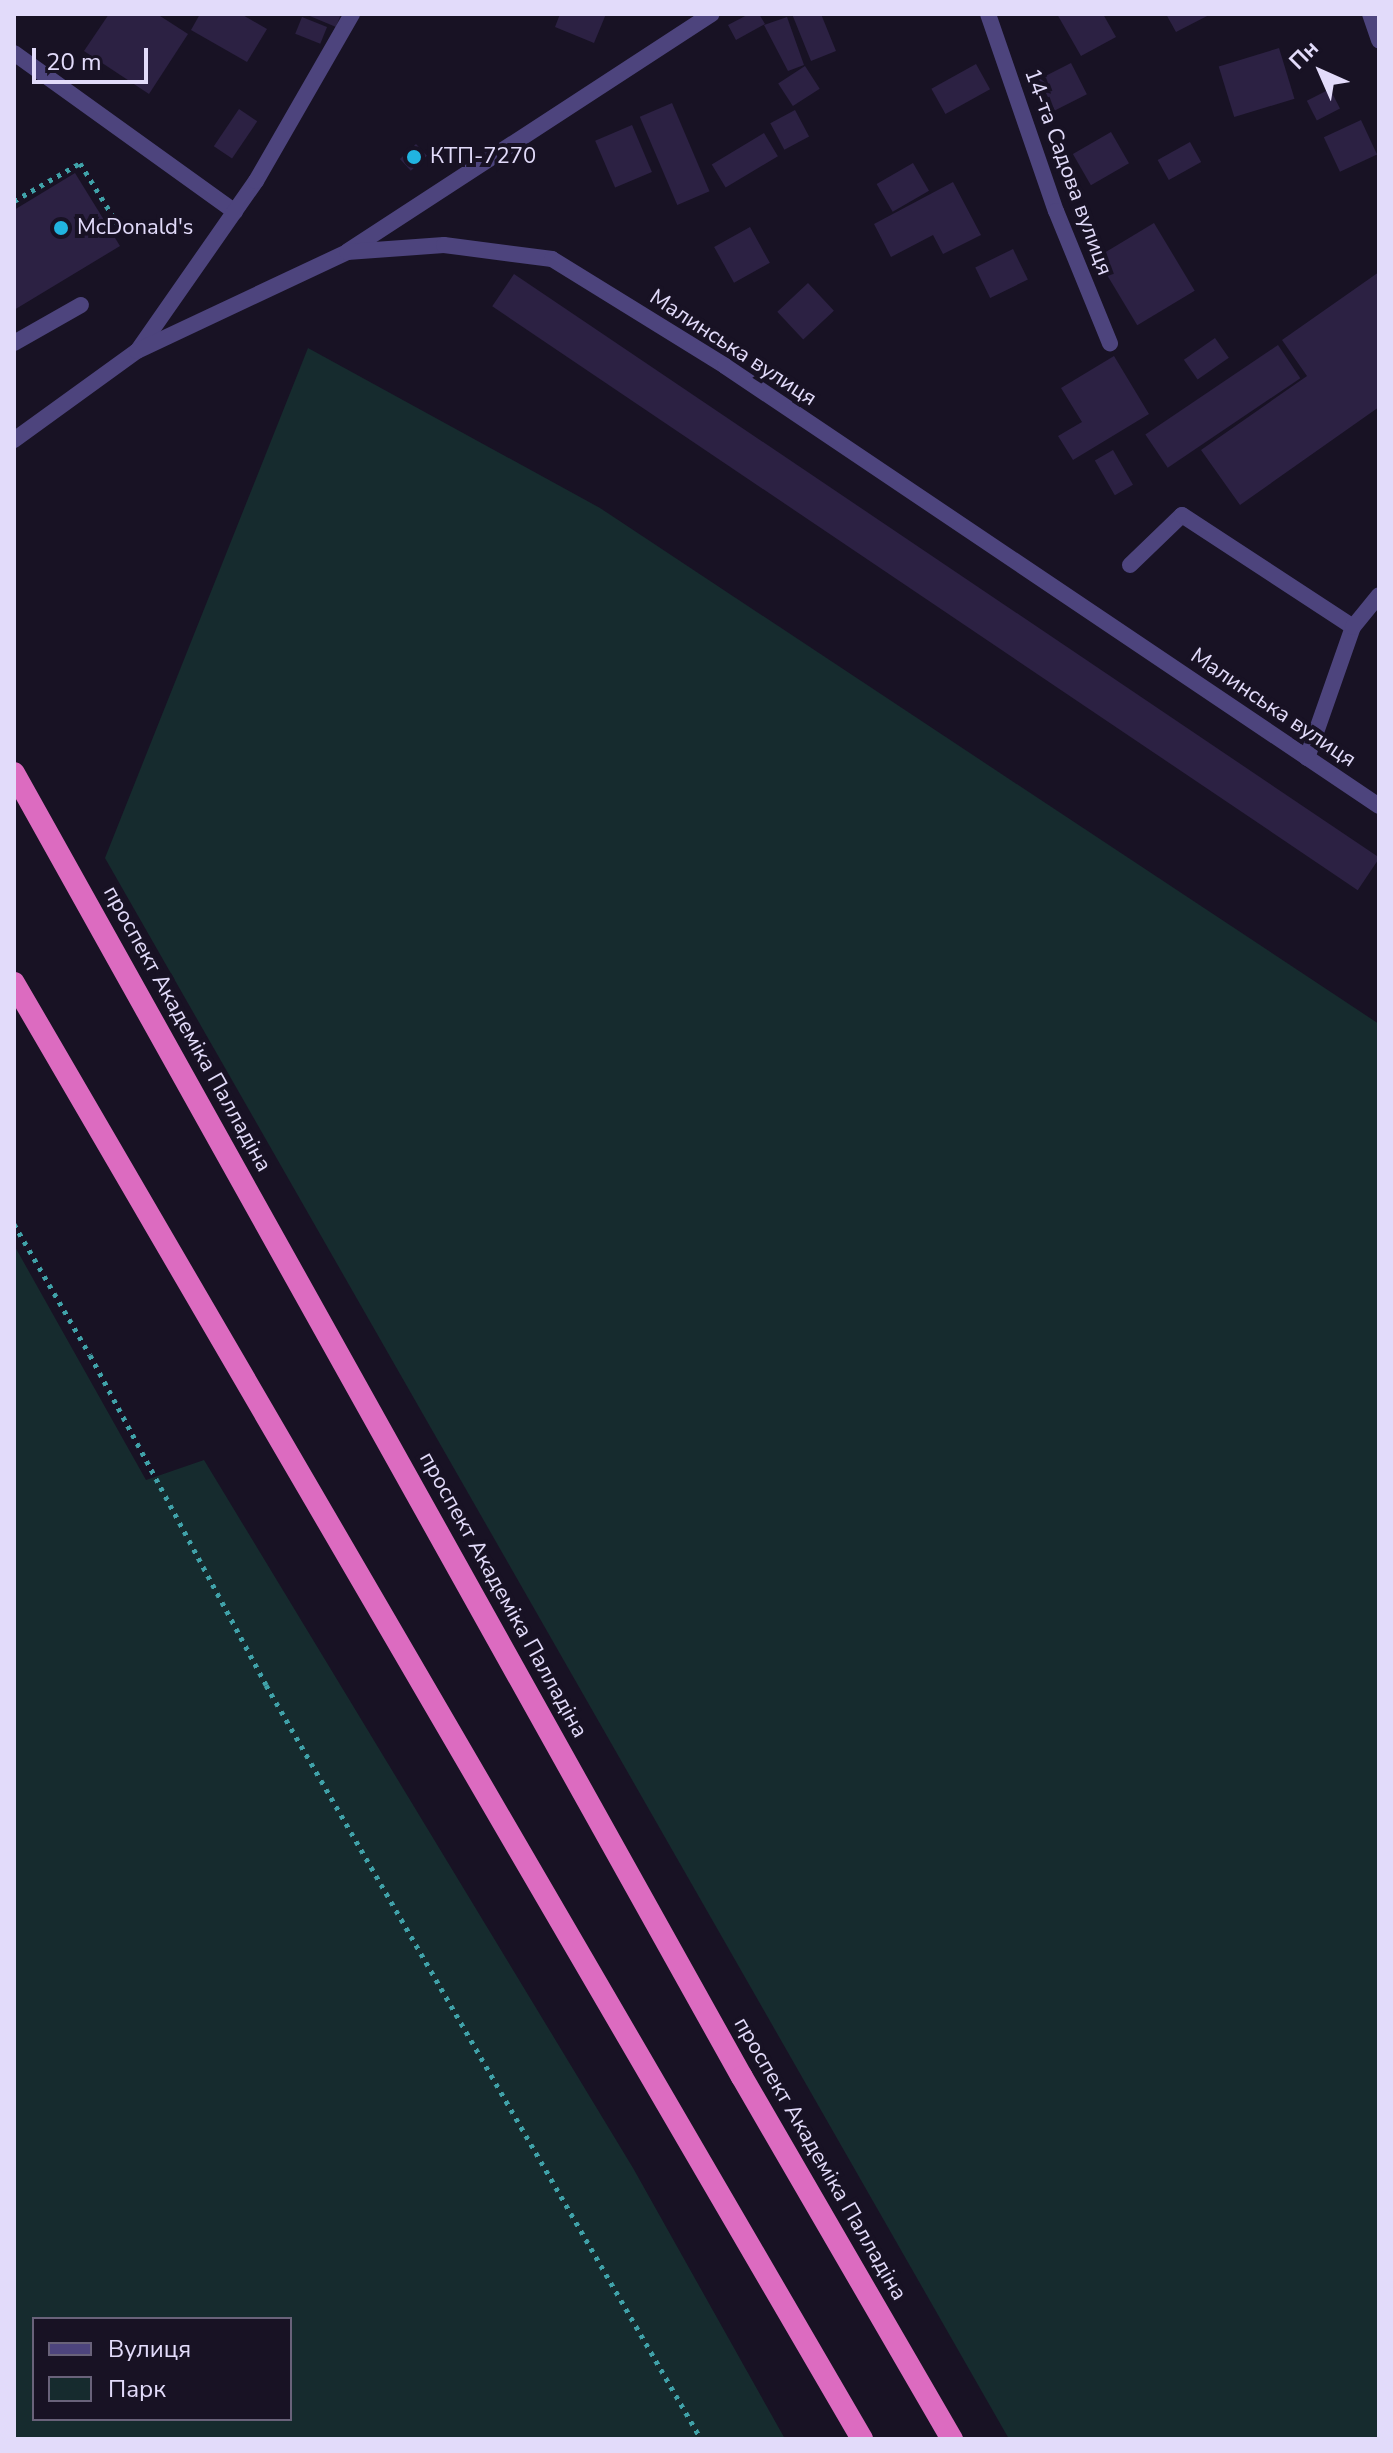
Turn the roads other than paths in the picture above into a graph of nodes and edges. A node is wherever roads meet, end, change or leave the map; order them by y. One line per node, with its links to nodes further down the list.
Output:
1 (352, 14): 7 (street)
2 (712, 14): 8 (street)
3 (988, 14): 11 (street, 14-та Садова вулиця)
4 (1370, 14): 5 (street)
5 (1379, 40)
6 (14, 53): 7 (street)
7 (235, 212): 12 (street)
8 (347, 252): 12 (street, Малинська вулиця); 17 (street, Малинська вулиця)
9 (81, 305): 10 (street)
10 (14, 343)
11 (1110, 343)
12 (137, 351): 13 (street, Малинська вулиця)
13 (14, 440)
14 (1130, 565): 16 (street)
15 (1379, 595): 16 (street)
16 (1353, 627): 17 (street)
17 (1307, 758): 19 (street, Малинська вулиця)
18 (14, 773): 22 (highway, проспект Академіка Палладіна)
19 (1379, 806)
20 (14, 983): 21 (highway)
21 (862, 2439)
22 (952, 2439)

